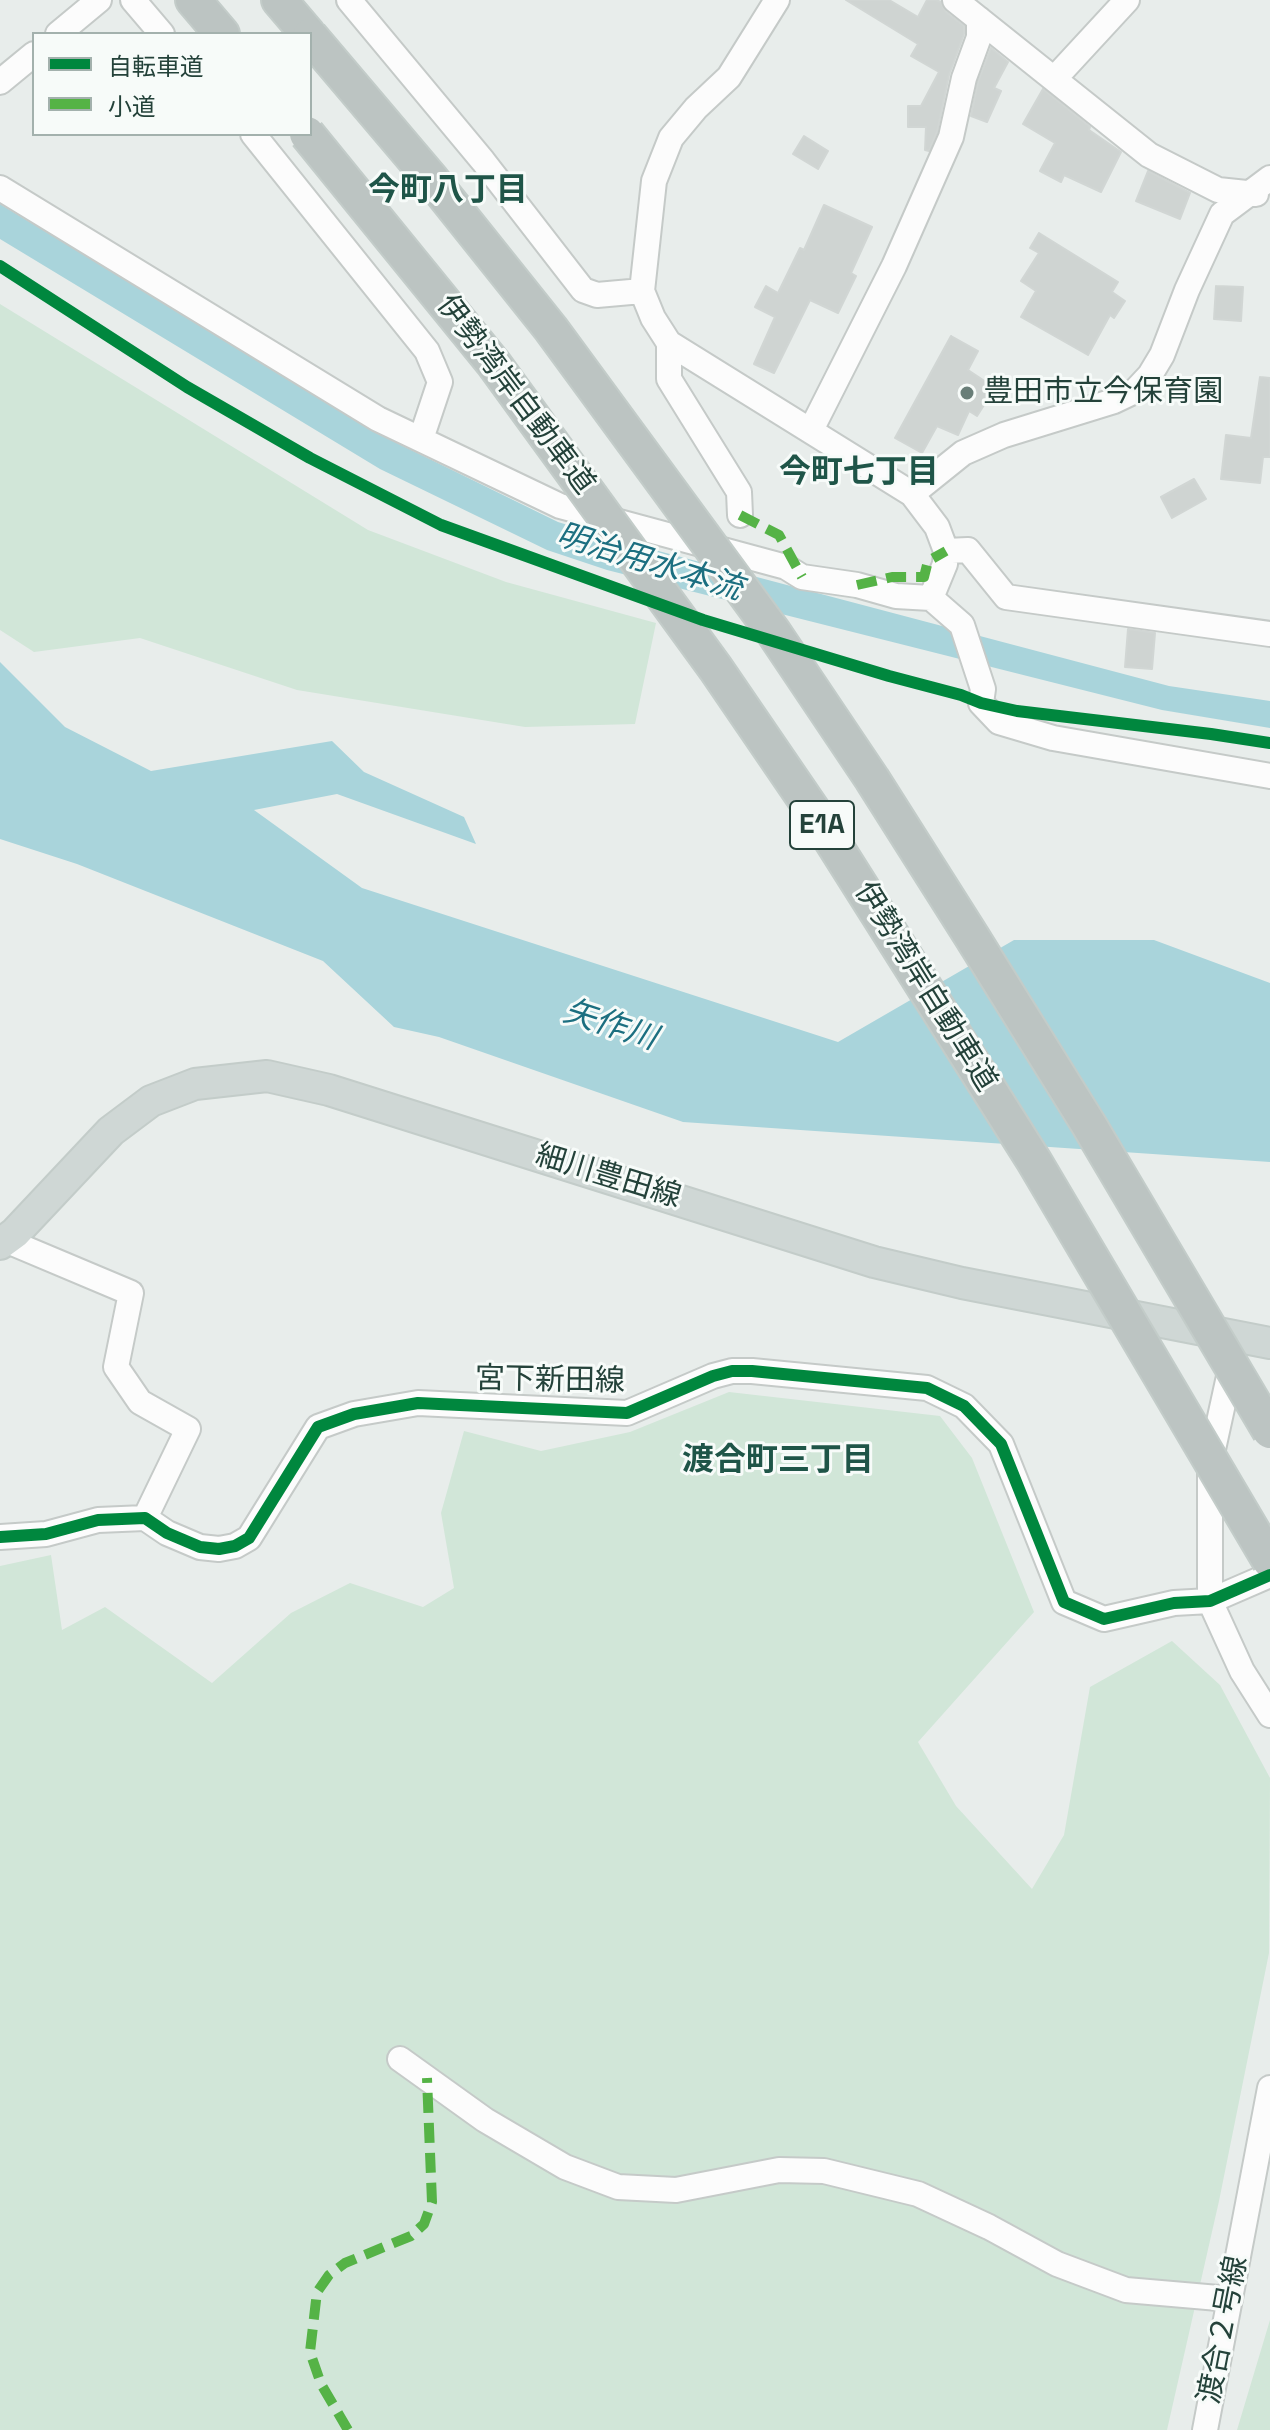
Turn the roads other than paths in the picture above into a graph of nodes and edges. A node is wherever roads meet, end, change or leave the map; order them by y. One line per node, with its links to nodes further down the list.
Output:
1 (99, 0): 10 (street)
2 (133, 0): 11 (street)
3 (193, 0): 12 (highway)
4 (279, 0): 13 (highway, E1A)
5 (349, 0): 23 (street)
6 (777, 0): 23 (street)
7 (955, 0): 9 (street)
8 (1127, 0): 16 (street)
9 (979, 19): 16 (street); 25 (street)
10 (60, 32)
11 (160, 32)
12 (220, 32)
13 (306, 32)
14 (312, 39): 36 (highway, E1A, bridge)
15 (32, 56): 17 (street)
16 (1055, 78): 22 (street)
17 (0, 82)
18 (255, 136): 26 (street)
19 (309, 136): 39 (highway, 伊勢湾岸自動車道 / E1A, bridge)
20 (1270, 178): 22 (street)
21 (0, 188): 26 (street)
22 (1259, 195): 27 (street)
23 (642, 291): 24 (street)
24 (669, 343): 25 (street); 28 (street)
25 (811, 430): 27 (street)
26 (421, 439): 30 (street)
27 (912, 494): 29 (street)
28 (740, 515)
29 (946, 551): 30 (street); 31 (street)
30 (931, 598): 32 (street)
31 (1270, 634)
32 (1270, 776)
33 (2, 1242): 34 (main road, 細川豊田線); 37 (street)
34 (1238, 1336): 35 (main road, 細川豊田線); 41 (street)
35 (1270, 1343)
36 (1270, 1431)
37 (145, 1518): 38 (street); 41 (street, 宮下新田線)
38 (0, 1537)
39 (1270, 1561)
40 (1270, 1575): 41 (street, 宮下新田線)
41 (1210, 1601): 42 (street)
42 (1270, 1715)
43 (400, 2059): 46 (street)
44 (1270, 2088): 45 (street, 渡合２号線)
45 (1259, 2204): 46 (street, 渡合２号線)
46 (1230, 2299): 47 (street, 渡合２号線)
47 (1205, 2430)

